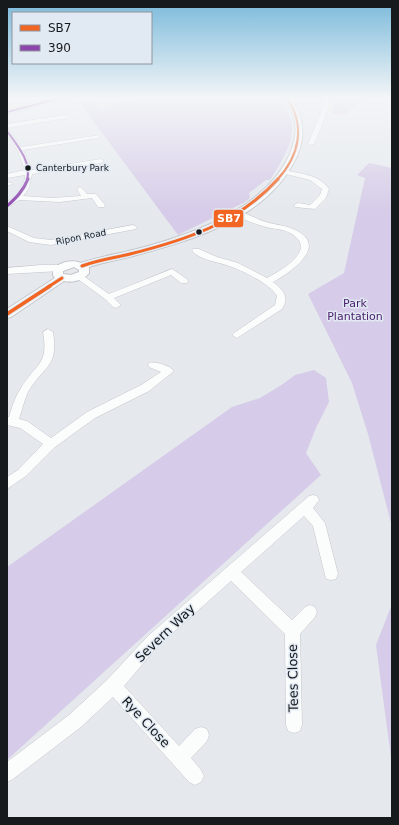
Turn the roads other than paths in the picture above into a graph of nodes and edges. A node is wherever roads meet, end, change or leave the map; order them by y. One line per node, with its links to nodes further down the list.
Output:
1 (8, 135): 6 (street)
2 (98, 136): 6 (street)
3 (299, 136): 9 (street)
4 (314, 136): 5 (street)
5 (311, 144)
6 (19, 149): 8 (street)
7 (101, 161): 8 (street)
8 (30, 172): 10 (street); 15 (street)
9 (284, 172): 19 (street); 21 (street)
10 (7, 176)
11 (80, 189): 14 (street)
12 (105, 193): 13 (street)
13 (94, 195): 14 (street); 16 (street)
14 (85, 197): 15 (street)
15 (19, 198): 18 (street)
16 (101, 205)
17 (298, 205): 19 (street)
18 (7, 206)
19 (312, 207): 20 (street)
20 (318, 212)
21 (237, 213): 26 (street); 29 (street)
22 (133, 227): 23 (street, Ripon Road)
23 (7, 228)
24 (196, 251): 29 (street)
25 (7, 271): 27 (street)
26 (80, 271): 27 (street); 30 (street)
27 (61, 273): 32 (street)
28 (184, 281): 30 (street)
29 (267, 282): 34 (street)
30 (108, 297): 31 (street)
31 (116, 305)
32 (7, 314)
33 (48, 332): 36 (street)
34 (237, 335)
35 (153, 365): 37 (street)
36 (10, 421): 37 (street)
37 (51, 444): 38 (street)
38 (7, 484)
39 (231, 571): 40 (street, Severn Way); 42 (street, Tees Close); 43 (street, Severn Way)
40 (331, 574)
41 (310, 612): 42 (street, Tees Close)
42 (292, 631): 44 (street, Tees Close)
43 (113, 686): 46 (street, Rye Close); 47 (street, Severn Way)
44 (294, 725)
45 (201, 735): 46 (street)
46 (179, 758): 48 (street, Rye Close)
47 (7, 773)
48 (195, 776)

